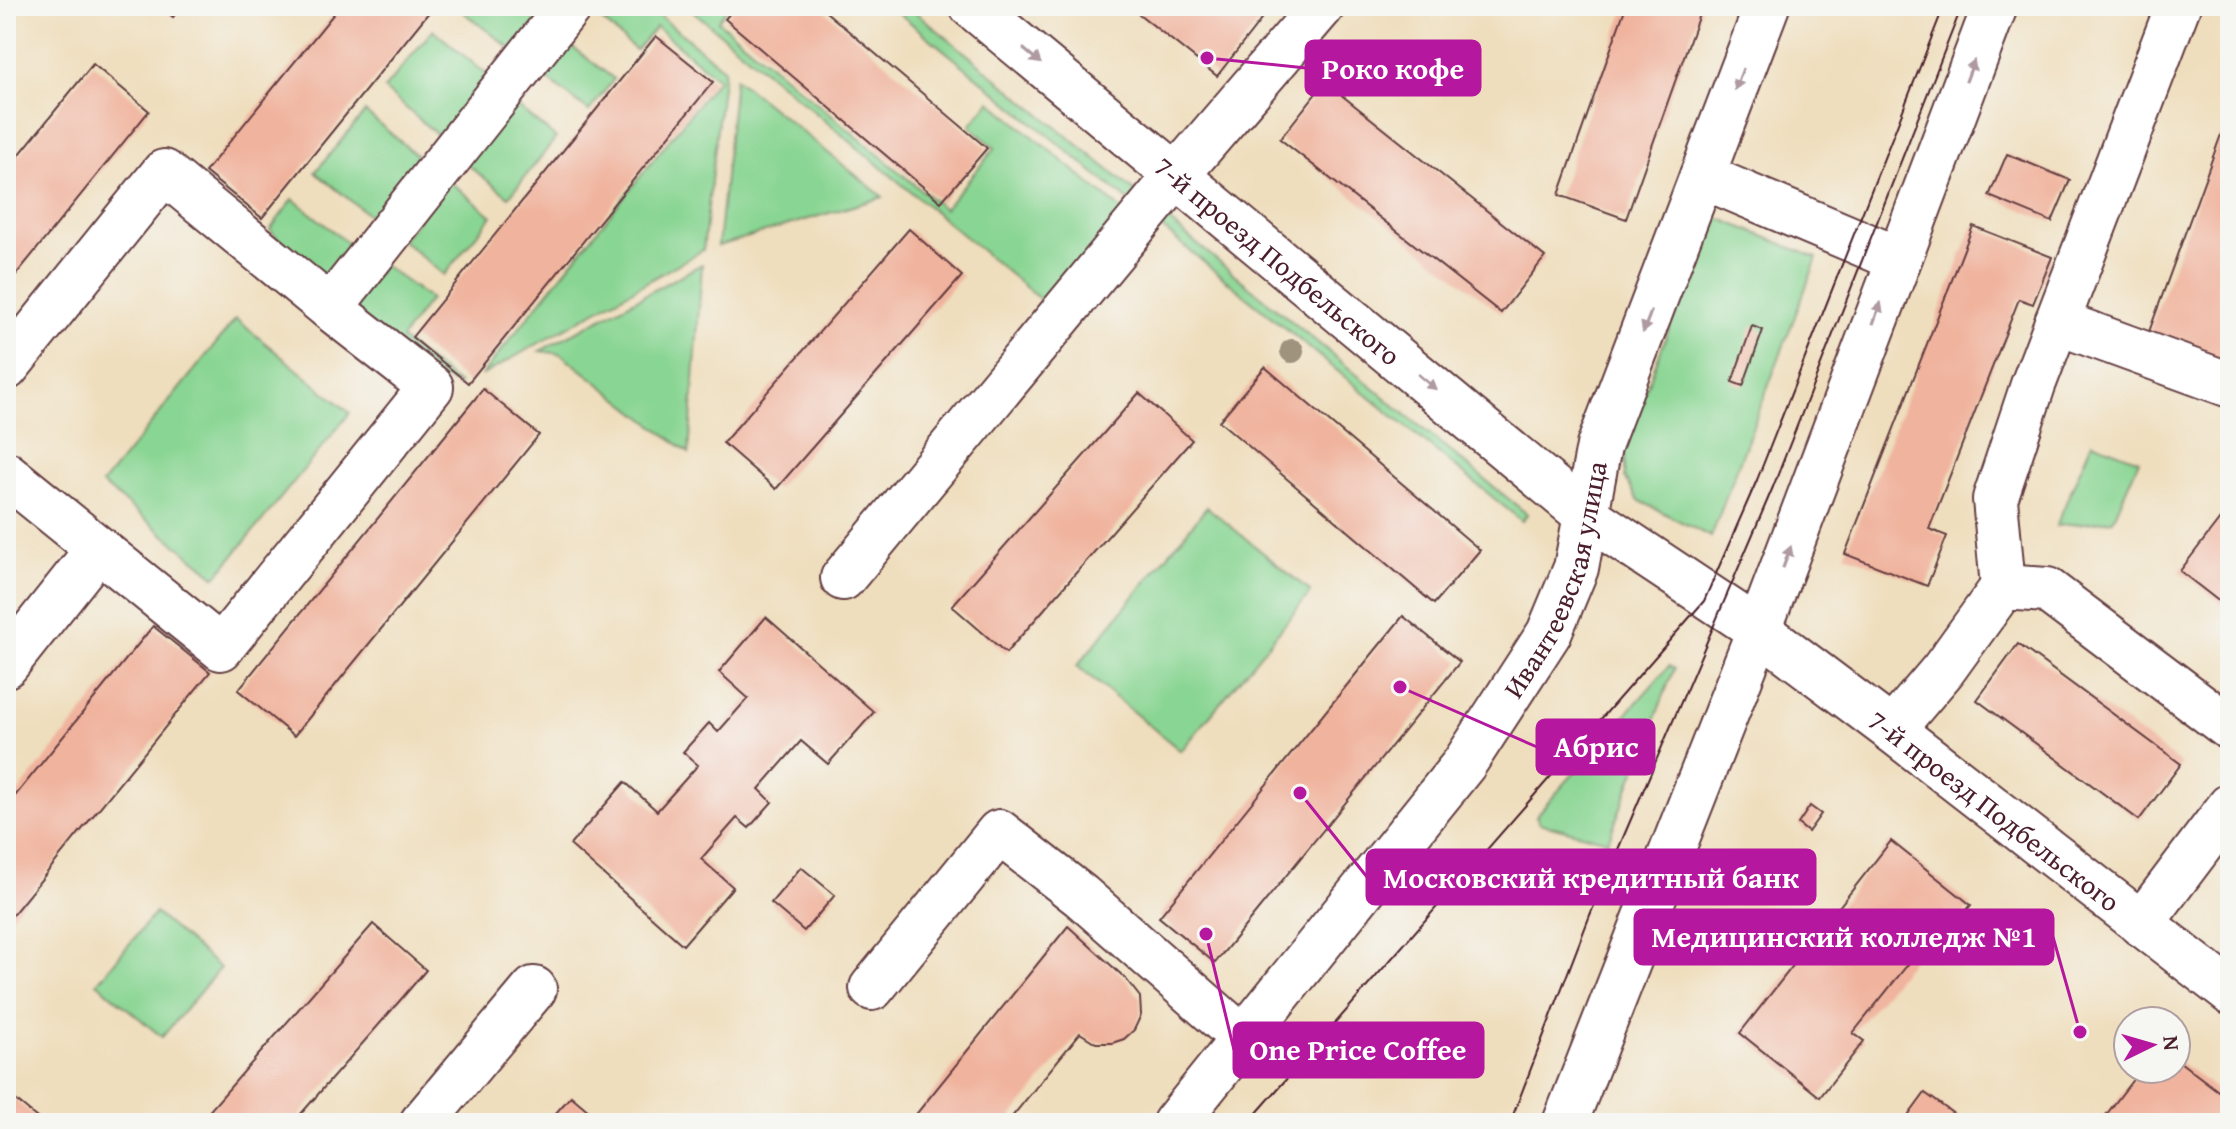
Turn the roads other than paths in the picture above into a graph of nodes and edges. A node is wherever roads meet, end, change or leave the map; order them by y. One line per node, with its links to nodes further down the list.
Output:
1 (569, 6): 10 (street)
2 (972, 6): 7 (street, 7-й проезд Подбельского, one-way to 7)
3 (1322, 6): 7 (street)
4 (1767, 6): 8 (street, Ивантеевская улица, one-way to 8)
5 (1995, 6): 9 (street, one-way to 5)
6 (2178, 6): 11 (street)
7 (1177, 175): 15 (street, 7-й проезд Подбельского, one-way to 15); 17 (street)
8 (1702, 176): 9 (street); 15 (street, Ивантеевская улица, one-way to 15)
9 (1898, 259): 19 (street, one-way to 9)
10 (330, 308): 12 (street); 16 (street)
11 (2057, 322): 13 (street); 18 (street)
12 (6, 368)
13 (2230, 385)
14 (6, 474): 16 (street)
15 (1586, 515): 19 (street, 7-й проезд Подбельского); 28 (street, Ивантеевская улица)
16 (98, 549): 20 (street)
17 (843, 578)
18 (2003, 587): 21 (street); 22 (street)
19 (1759, 630): 22 (street, 7-й проезд Подбельского); 31 (street)
20 (6, 665)
21 (2230, 728)
22 (1892, 730): 24 (street, 7-й проезд Подбельского)
23 (2230, 806): 24 (street)
24 (2141, 924): 27 (street, 7-й проезд Подбельского)
25 (872, 988): 28 (street)
26 (534, 989): 29 (street)
27 (2230, 992)
28 (1244, 1039): 30 (street, Ивантеевская улица)
29 (422, 1123)
30 (1175, 1123)
31 (1565, 1123)

